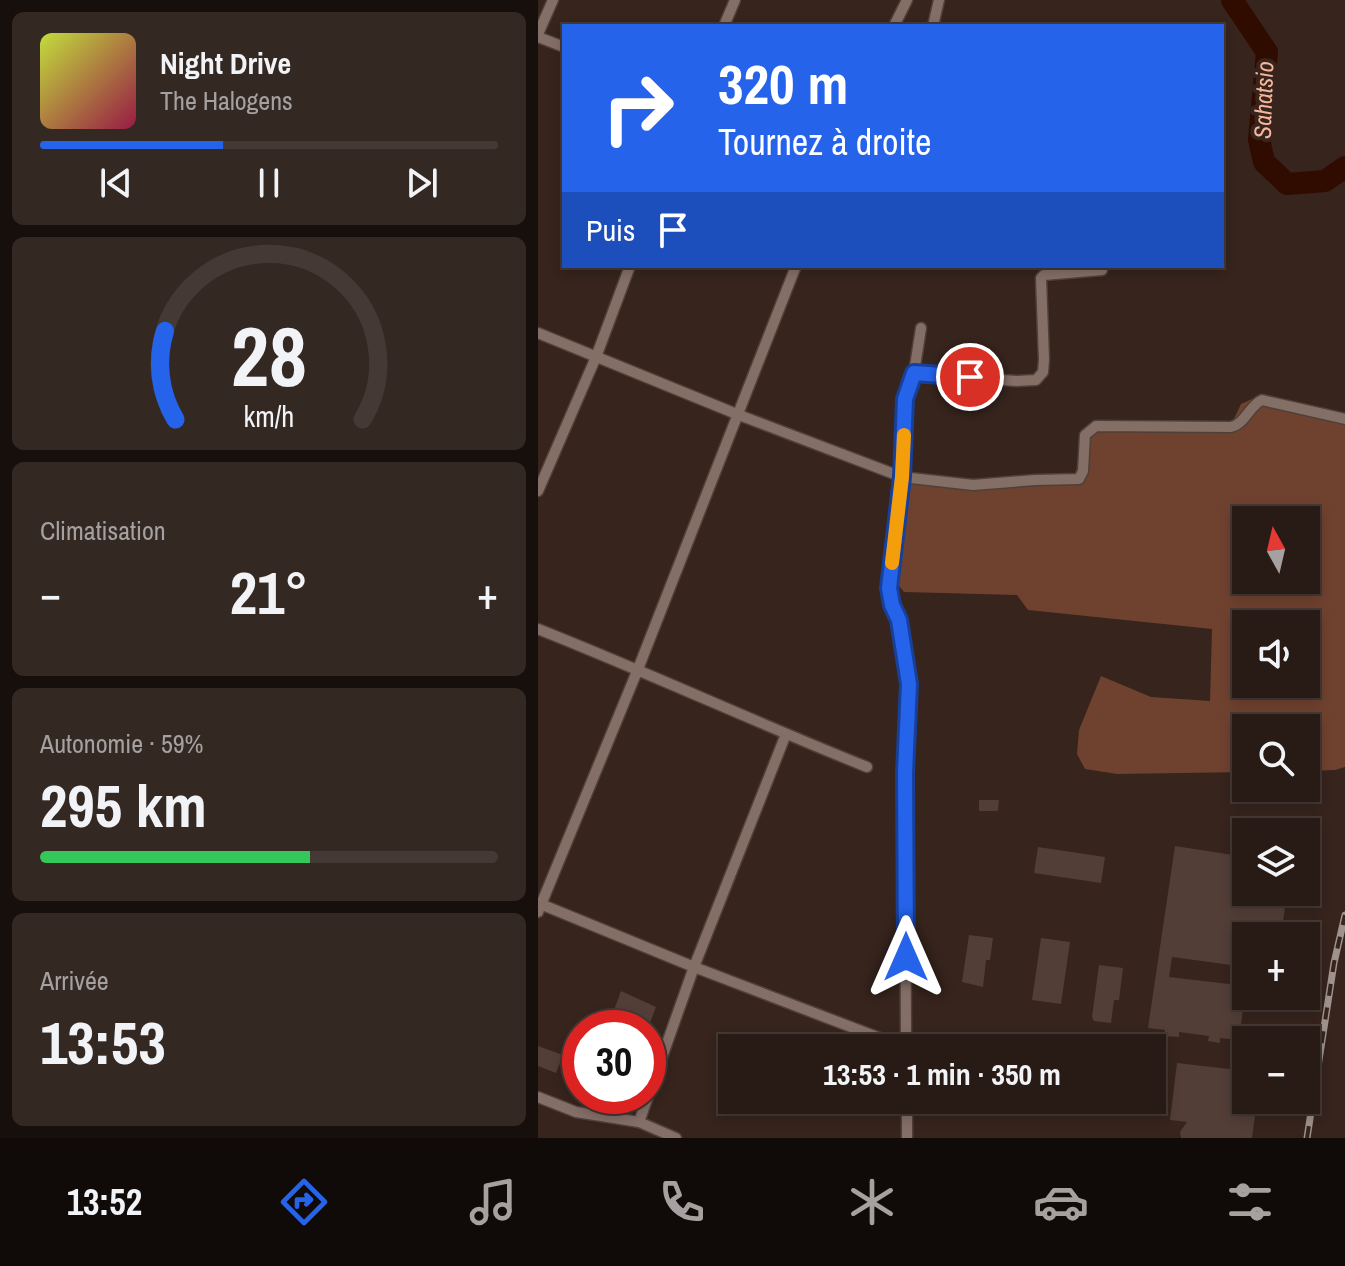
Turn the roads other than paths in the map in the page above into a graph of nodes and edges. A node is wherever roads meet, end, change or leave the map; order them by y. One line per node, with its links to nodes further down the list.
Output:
1 (553, 0): 8 (street)
2 (735, 0): 5 (street)
3 (907, 0): 6 (street)
4 (939, 0): 7 (street)
5 (725, 24)
6 (895, 24)
7 (933, 24)
8 (538, 32): 9 (street)
9 (562, 46)
10 (629, 268): 15 (street)
11 (795, 268): 17 (street)
12 (1102, 270): 16 (street)
13 (921, 328): 16 (street)
14 (538, 333): 15 (street)
15 (596, 357): 17 (street); 20 (street)
16 (914, 373): 19 (street)
17 (739, 415): 19 (street); 22 (street)
18 (1345, 419): 19 (street)
19 (902, 477): 28 (street)
20 (538, 491)
21 (538, 629): 22 (street)
22 (638, 669): 23 (street); 25 (street)
23 (786, 734): 24 (street); 26 (street)
24 (867, 767)
25 (539, 907): 26 (street)
26 (694, 967): 27 (street); 31 (street)
27 (869, 1034)
28 (906, 1034)
29 (538, 1097): 31 (street)
30 (907, 1114): 33 (street)
31 (639, 1122): 32 (street)
32 (676, 1138)
33 (907, 1138)

